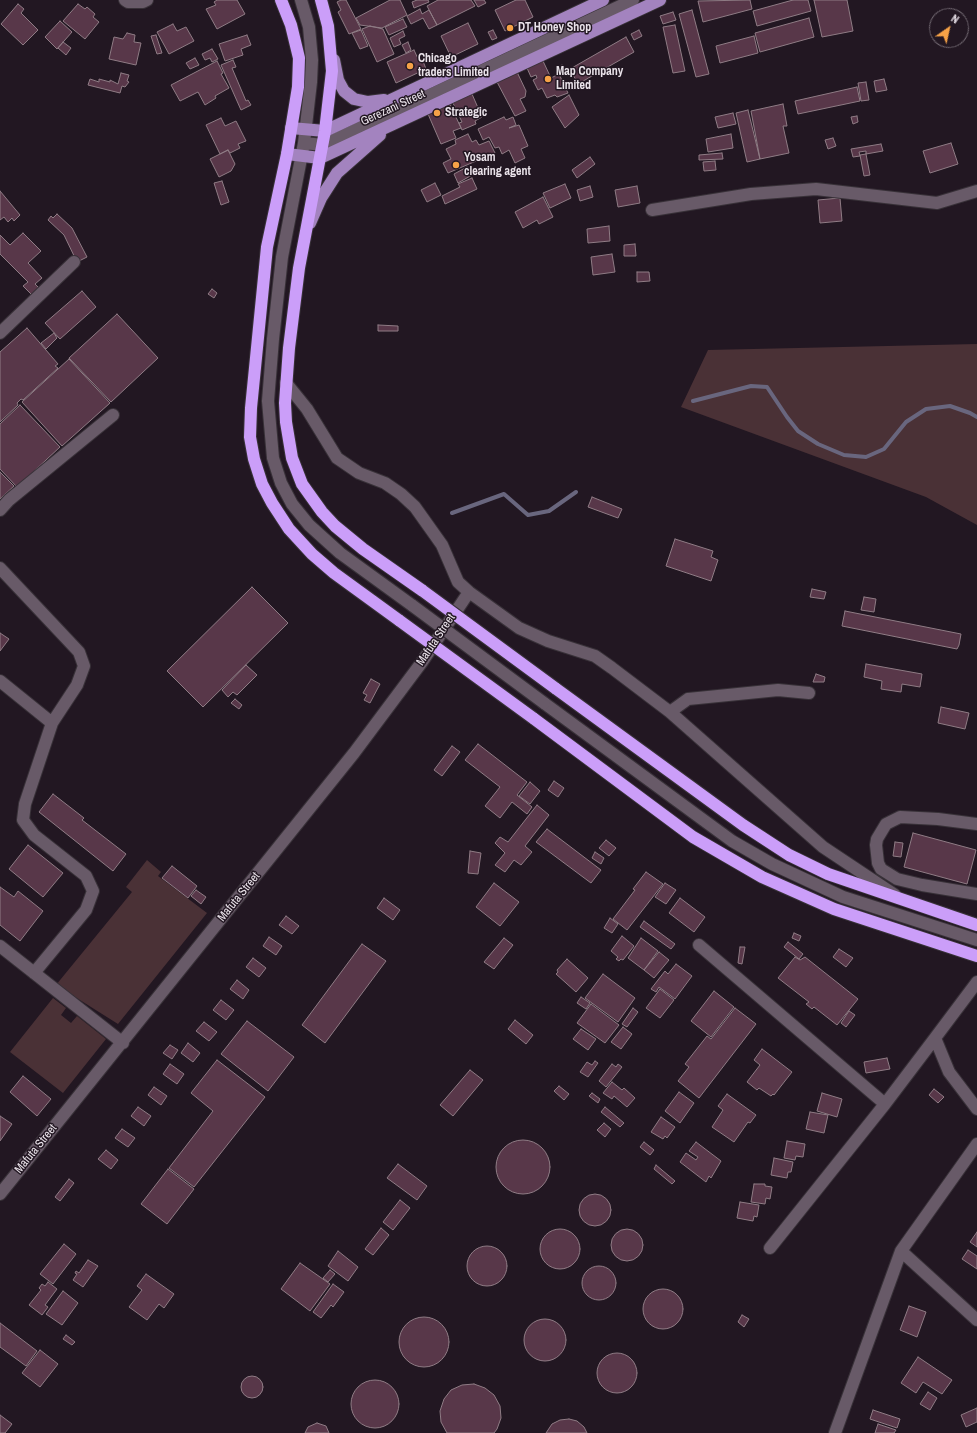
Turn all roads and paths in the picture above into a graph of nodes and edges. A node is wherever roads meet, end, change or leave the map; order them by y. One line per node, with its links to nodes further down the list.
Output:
1 (125, 0): 2 (street)
2 (147, 0)
3 (281, 0): 12 (highway)
4 (301, 0): 13 (street)
5 (321, 0): 9 (highway)
6 (603, 0): 10 (main road, Gerezani Street)
7 (633, 0): 16 (street)
8 (660, 0): 11 (main road, Gerezani Street)
9 (331, 47): 10 (main road); 14 (highway)
10 (393, 99): 14 (main road, Gerezani Street)
11 (395, 123): 19 (main road, Gerezani Street); 22 (main road)
12 (291, 128): 13 (main road); 17 (highway)
13 (306, 129): 14 (main road); 15 (street)
14 (325, 131): 16 (highway)
15 (304, 143): 16 (street); 18 (street)
16 (323, 145): 19 (highway)
17 (287, 154): 18 (main road); 41 (highway, bridge)
18 (302, 156): 19 (main road); 38 (street, bridge)
19 (320, 158): 22 (highway)
20 (977, 191): 21 (street)
21 (652, 210)
22 (308, 227): 25 (highway)
23 (74, 262): 24 (street)
24 (0, 332)
25 (286, 383): 29 (street); 36 (highway, bridge)
26 (113, 415): 27 (street)
27 (0, 510)
28 (0, 568): 33 (street)
29 (469, 592): 32 (street); 45 (street, Mafuta Street)
30 (0, 681): 33 (street)
31 (809, 693): 32 (street)
32 (670, 712): 36 (street)
33 (52, 723): 42 (street)
34 (977, 824): 35 (street)
35 (977, 894)
36 (901, 899): 37 (highway)
37 (977, 925)
38 (977, 940)
39 (699, 945): 46 (street)
40 (0, 946): 42 (street)
41 (977, 956)
42 (34, 973): 45 (street)
43 (977, 982): 44 (street)
44 (935, 1038): 46 (street); 47 (street)
45 (123, 1042): 49 (street, Mafuta Street)
46 (885, 1104): 50 (street)
47 (977, 1109)
48 (977, 1144): 51 (street)
49 (0, 1194)
50 (770, 1248)
51 (901, 1251): 52 (street); 53 (street)
52 (977, 1320)
53 (835, 1433)

